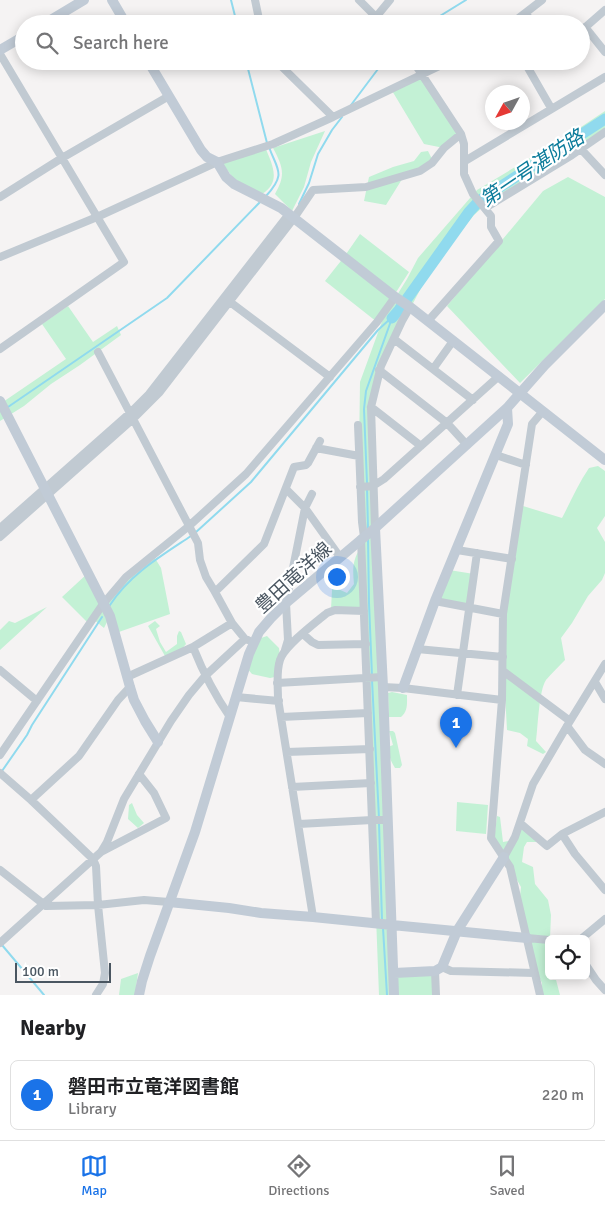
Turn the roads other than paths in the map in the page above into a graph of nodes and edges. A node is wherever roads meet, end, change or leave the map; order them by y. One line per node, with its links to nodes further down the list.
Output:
1 (84, 0): 9 (street)
2 (112, 0): 10 (street)
3 (255, 0): 11 (street)
4 (359, 0): 12 (street)
5 (390, 0): 13 (street)
6 (542, 0): 8 (street)
7 (605, 10): 15 (street)
8 (524, 13): 14 (street)
9 (59, 15)
10 (121, 15)
11 (258, 15)
12 (374, 15)
13 (378, 15)
14 (522, 15)
15 (590, 23)
16 (590, 36): 19 (street)
17 (15, 42): 18 (street)
18 (0, 52): 33 (street)
19 (605, 52)
20 (153, 70): 27 (street)
21 (285, 70): 29 (street)
22 (419, 70): 25 (street)
23 (431, 70): 25 (street)
24 (529, 70): 28 (street)
25 (422, 74): 29 (street); 31 (street)
26 (605, 76): 28 (street)
27 (169, 96): 33 (street); 35 (street)
28 (551, 108): 34 (street)
29 (333, 117): 35 (street)
30 (605, 132): 32 (street)
31 (461, 134): 34 (street); 39 (street)
32 (580, 148): 36 (street); 38 (street)
33 (62, 158): 37 (street); 40 (street)
34 (464, 161): 38 (street)
35 (217, 162): 39 (street); 40 (street)
36 (605, 175)
37 (0, 197)
38 (484, 207): 46 (street)
39 (291, 216): 42 (street); 43 (street); 61 (street)
40 (97, 217): 41 (street); 49 (street)
41 (0, 258)
42 (395, 297): 45 (street); 54 (street)
43 (230, 302): 54 (street); 61 (street)
44 (605, 305): 55 (street, 豊田竜洋線)
45 (410, 307): 46 (street); 47 (street)
46 (428, 321): 48 (street)
47 (394, 339): 51 (street); 52 (street)
48 (453, 341): 51 (street); 53 (street)
49 (0, 349)
50 (98, 352): 61 (street)
51 (433, 369): 56 (street)
52 (380, 370): 58 (street); 62 (street)
53 (499, 376): 55 (street); 56 (street)
54 (330, 377): 78 (street)
55 (521, 394): 59 (street, 豊田竜洋線); 60 (street)
56 (473, 400): 62 (street)
57 (0, 401): 75 (street)
58 (371, 406): 66 (street); 72 (street)
59 (507, 408): 65 (street, 豊田竜洋線); 68 (street)
60 (542, 411): 70 (street); 71 (street)
61 (132, 416): 75 (street); 78 (street)
62 (447, 423): 65 (street); 66 (street)
63 (358, 425): 69 (street)
64 (320, 441): 67 (street)
65 (467, 445): 80 (street, 豊田竜洋線)
66 (421, 446): 72 (street)
67 (316, 448): 69 (street); 74 (street)
68 (496, 455): 71 (street); 83 (street)
69 (359, 456): 73 (street)
70 (605, 460)
71 (526, 465): 86 (street)
72 (373, 486): 73 (street); 80 (street)
73 (360, 487): 82 (street)
74 (286, 489): 77 (street); 87 (street)
75 (46, 492): 79 (street); 81 (street); 90 (street)
76 (312, 494): 77 (street)
77 (305, 508): 85 (street); 89 (street)
78 (189, 526): 87 (street); 90 (street)
79 (0, 528)
80 (375, 528): 82 (street, 豊田竜洋線); 109 (street)
81 (0, 537)
82 (363, 538): 85 (street, 豊田竜洋線); 92 (street)
83 (457, 550): 84 (street); 88 (street)
84 (477, 553): 86 (street); 91 (street)
85 (340, 557): 89 (street, 豊田竜洋線)
86 (512, 559): 93 (street)
87 (215, 592): 94 (street)
88 (436, 601): 91 (street); 99 (street)
89 (286, 602): 96 (street, 豊田竜洋線); 100 (street)
90 (103, 604): 106 (street); 118 (street)
91 (469, 608): 93 (street); 101 (street)
92 (364, 612): 95 (street); 97 (street)
93 (503, 614): 102 (street)
94 (232, 623): 96 (street); 98 (street)
95 (304, 634): 97 (street); 100 (street)
96 (250, 641): 107 (street); 115 (street, 豊田竜洋線)
97 (366, 644): 108 (street)
98 (193, 646): 106 (street); 107 (street)
99 (418, 649): 101 (street); 113 (street)
100 (285, 650): 111 (street)
101 (462, 653): 102 (street); 114 (street)
102 (503, 657): 105 (street)
103 (605, 664): 110 (street)
104 (0, 670): 118 (street)
105 (503, 671): 117 (street); 123 (street)
106 (127, 676): 112 (street)
107 (205, 676): 121 (street); 124 (street)
108 (367, 678): 109 (street); 111 (street); 120 (street)
109 (382, 682): 113 (street); 136 (street)
110 (595, 682): 116 (street); 123 (street)
111 (277, 683): 119 (street)
112 (130, 687): 124 (street); 133 (street)
113 (403, 688): 114 (street)
114 (457, 695): 117 (street)
115 (236, 697): 119 (street); 121 (street, 豊田竜洋線)
116 (605, 699)
117 (502, 700): 141 (street)
118 (37, 701): 127 (street)
119 (278, 701): 122 (street)
120 (368, 713): 122 (street); 125 (street)
121 (230, 716): 145 (street, 豊田竜洋線)
122 (281, 717): 126 (street)
123 (568, 724): 128 (street); 137 (street)
124 (158, 742): 130 (street)
125 (370, 748): 126 (street); 131 (street)
126 (287, 752): 132 (street)
127 (0, 755)
128 (605, 764)
129 (0, 773): 133 (street)
130 (139, 774): 140 (street); 140 (street)
131 (371, 783): 132 (street); 135 (street)
132 (292, 787): 138 (street)
133 (31, 800): 142 (street)
134 (605, 812): 139 (street)
135 (372, 820): 136 (street); 138 (street); 150 (street)
136 (388, 820): 151 (street)
137 (520, 823): 139 (street); 141 (street)
138 (299, 824): 148 (street)
139 (562, 834): 144 (street)
140 (101, 852): 142 (street)
141 (504, 857): 152 (street); 154 (street)
142 (93, 859): 146 (street); 147 (street)
143 (0, 870): 146 (street)
144 (605, 890)
145 (169, 902): 147 (street); 148 (street); 163 (street, 豊田竜洋線)
146 (43, 904): 147 (street); 156 (street)
147 (98, 904): 162 (street)
148 (314, 916): 150 (street)
149 (605, 919): 153 (street)
150 (376, 923): 151 (street)
151 (392, 925): 152 (street); 159 (street)
152 (457, 931): 154 (street); 157 (street)
153 (586, 935)
154 (527, 938): 155 (street); 160 (street)
155 (545, 940)
156 (0, 943)
157 (439, 969): 159 (street); 160 (street); 165 (street)
158 (590, 971): 161 (street)
159 (394, 973): 164 (street)
160 (534, 973): 166 (street)
161 (605, 990)
162 (96, 995)
163 (139, 995)
164 (394, 995)
165 (436, 995)
166 (540, 995)

